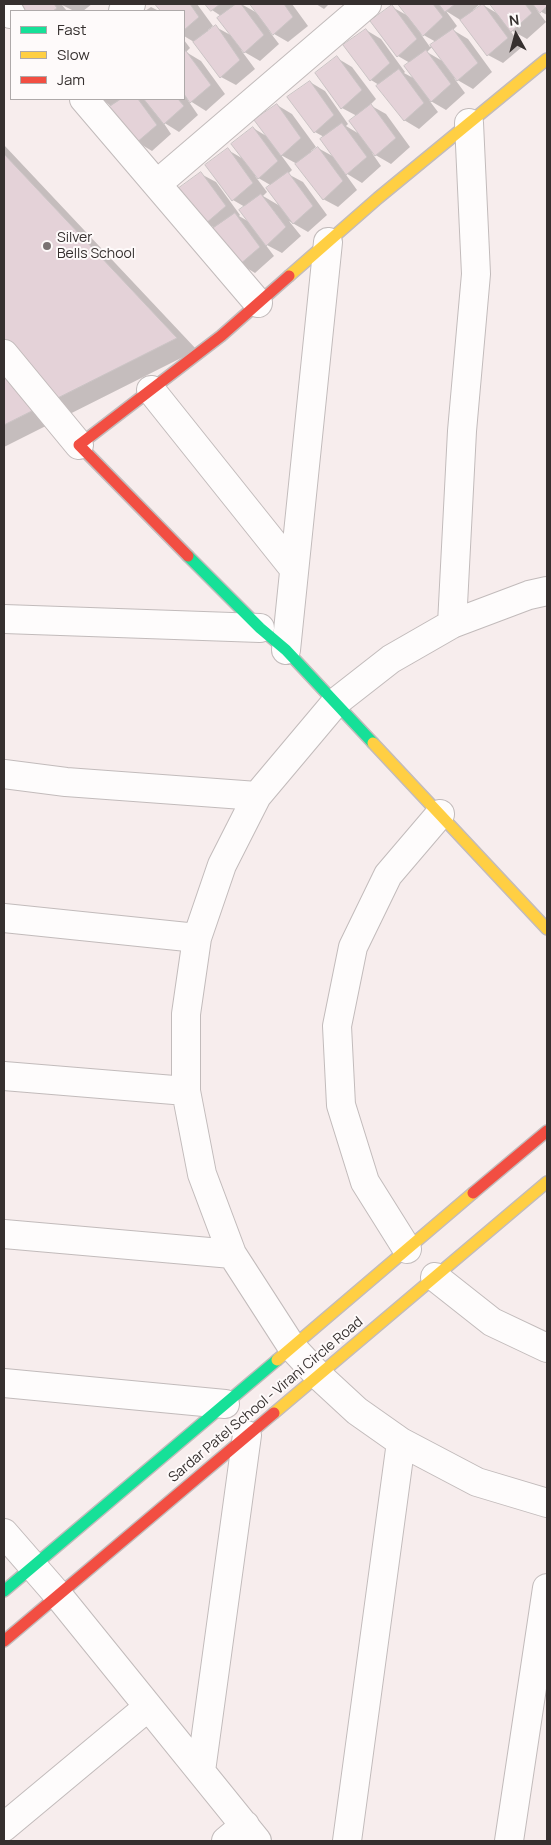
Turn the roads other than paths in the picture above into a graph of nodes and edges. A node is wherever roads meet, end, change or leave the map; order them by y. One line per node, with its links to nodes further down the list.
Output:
1 (367, 4): 5 (street)
2 (547, 59): 4 (street)
3 (85, 100): 5 (street)
4 (469, 123): 6 (street); 14 (street)
5 (157, 184): 7 (street)
6 (328, 242): 7 (street); 11 (street)
7 (258, 303): 9 (street)
8 (4, 354): 10 (street)
9 (151, 390): 10 (street); 11 (street)
10 (79, 445): 15 (street)
11 (294, 569): 16 (street)
12 (547, 591): 14 (street)
13 (4, 618): 15 (street)
14 (452, 624): 17 (street)
15 (260, 628): 16 (street)
16 (286, 650): 17 (street)
17 (336, 702): 19 (street); 20 (street)
18 (4, 774): 19 (street)
19 (258, 796): 23 (street)
20 (440, 814): 22 (street); 29 (street)
21 (4, 918): 23 (street)
22 (547, 929)
23 (197, 938): 25 (street)
24 (4, 1076): 25 (street)
25 (186, 1091): 30 (street)
26 (547, 1131): 29 (street)
27 (547, 1182): 31 (street, Sardar Patel School - Virani Circle Road)
28 (4, 1234): 30 (street)
29 (407, 1250): 32 (street)
30 (232, 1254): 32 (street)
31 (435, 1277): 33 (street); 34 (street, Sardar Patel School - Virani Circle Road)
32 (292, 1347): 34 (street); 36 (street)
33 (547, 1348)
34 (318, 1376): 37 (street, Sardar Patel School - Virani Circle Road); 38 (street)
35 (4, 1383): 36 (street)
36 (224, 1404): 41 (street)
37 (247, 1435): 44 (street, Sardar Patel School - Virani Circle Road); 47 (street)
38 (401, 1442): 39 (street); 50 (street)
39 (547, 1503)
40 (4, 1533): 41 (street)
41 (34, 1566): 43 (street); 44 (street)
42 (547, 1588): 51 (street)
43 (4, 1591)
44 (58, 1595): 45 (street, Sardar Patel School - Virani Circle Road); 46 (street)
45 (4, 1641)
46 (148, 1707): 47 (street); 48 (street)
47 (201, 1771): 49 (street)
48 (4, 1827)
49 (243, 1836)
50 (348, 1841)
51 (509, 1841)

